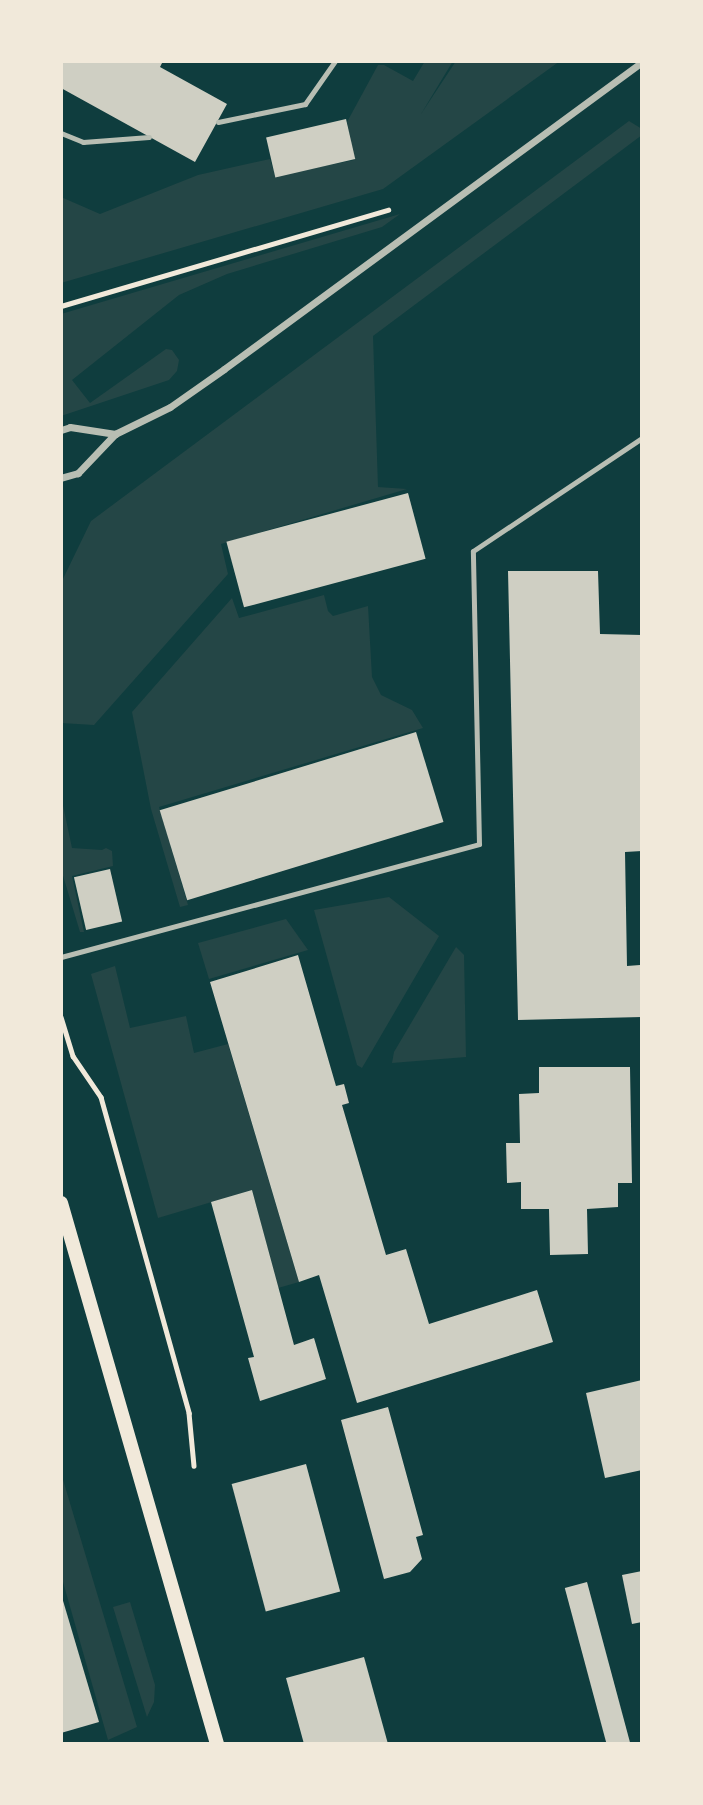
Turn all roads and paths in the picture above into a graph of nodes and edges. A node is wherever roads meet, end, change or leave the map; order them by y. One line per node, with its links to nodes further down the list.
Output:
1 (335, 61): 3 (lane)
2 (640, 65): 9 (street)
3 (218, 122)
4 (61, 132): 5 (lane)
5 (149, 137)
6 (399, 206): 7 (path)
7 (61, 306)
8 (61, 430): 9 (street)
9 (115, 434): 11 (street)
10 (642, 438): 12 (lane)
11 (61, 478)
12 (61, 957)
13 (61, 1017): 15 (path)
14 (61, 1203): 16 (main road)
15 (194, 1466)
16 (217, 1744)

